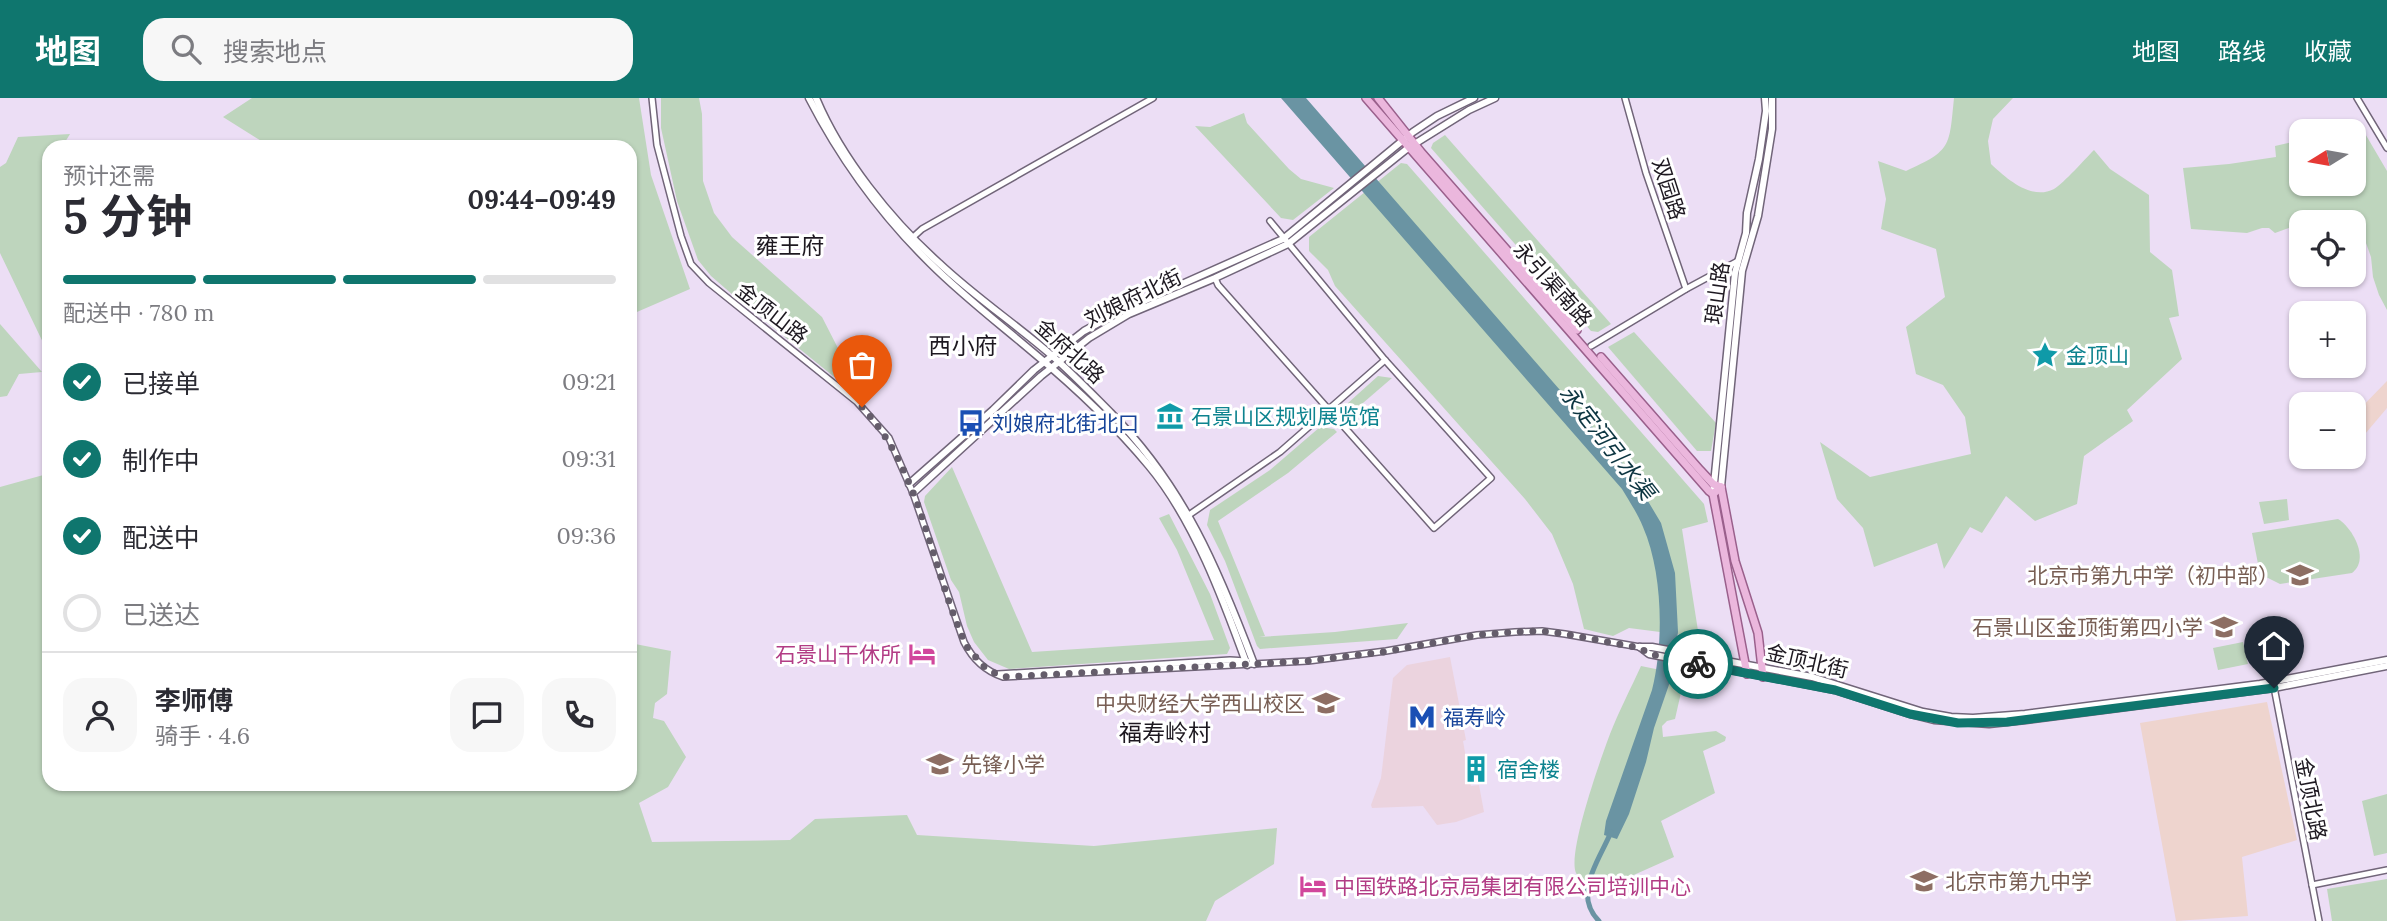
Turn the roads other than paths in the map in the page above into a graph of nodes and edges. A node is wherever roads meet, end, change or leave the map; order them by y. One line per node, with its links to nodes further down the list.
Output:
1 (652, 98): 28 (street, 金顶山路)
2 (810, 98): 16 (main road, 金府北路)
3 (816, 98): 16 (main road, 金府北路)
4 (1153, 98): 16 (street)
5 (1366, 98): 13 (main road, 永引渠南路)
6 (1378, 98): 13 (main road, 永引渠南路)
7 (1474, 98): 13 (main road)
8 (1495, 98): 13 (main road)
9 (1625, 98): 20 (street, 双园路)
10 (1765, 98): 18 (main road, 琅山路)
11 (1772, 98): 29 (main road, 琅山路)
12 (2357, 98): 14 (street)
13 (1408, 142): 17 (main road, 刘娘府北街); 21 (main road, 永引渠南路); 31 (main road, 永引渠南路)
14 (2387, 148)
15 (1270, 222): 17 (street)
16 (910, 239): 22 (main road, 金府北路); 24 (main road, 金府北路)
17 (1286, 242): 19 (main road, 刘娘府北街); 22 (main road, 刘娘府北街); 23 (street)
18 (1738, 261): 20 (street); 29 (main road, 琅山路)
19 (1215, 278): 25 (main road, 刘娘府北街); 27 (street)
20 (1686, 289): 21 (street)
21 (1591, 346): 29 (main road, 永引渠南路)
22 (1051, 355): 24 (main road, 刘娘府北街); 25 (main road, 金府北路)
23 (1385, 360): 27 (street); 27 (street)
24 (1044, 362): 26 (main road, 金府北路); 28 (main road, 刘娘府北街)
25 (1058, 362): 26 (main road, 刘娘府北街); 32 (main road, 金府北路)
26 (1051, 368): 30 (main road, 刘娘府北街); 32 (main road, 金府北路)
27 (1329, 408): 32 (street)
28 (909, 484): 30 (street, 金顶山路)
29 (1717, 486): 31 (main road); 38 (main road)
30 (913, 493): 35 (street, 金顶山路)
31 (1713, 494): 37 (main road, 永引渠南路)
32 (1186, 516): 35 (main road, 金府北路)
33 (1640, 648): 35 (street, 金顶山路); 37 (main road, 金顶北街); 37 (main road, 金顶北街)
34 (2387, 660): 39 (main road)
35 (1249, 663)
36 (2387, 666): 39 (main road)
37 (1747, 670): 38 (main road, 金顶北街)
38 (1763, 673): 39 (main road, 金顶北街)
39 (2274, 685): 41 (street, 金顶北路)
40 (2387, 870): 41 (street)
41 (2312, 885): 42 (street, 金顶北路)
42 (2319, 921)

